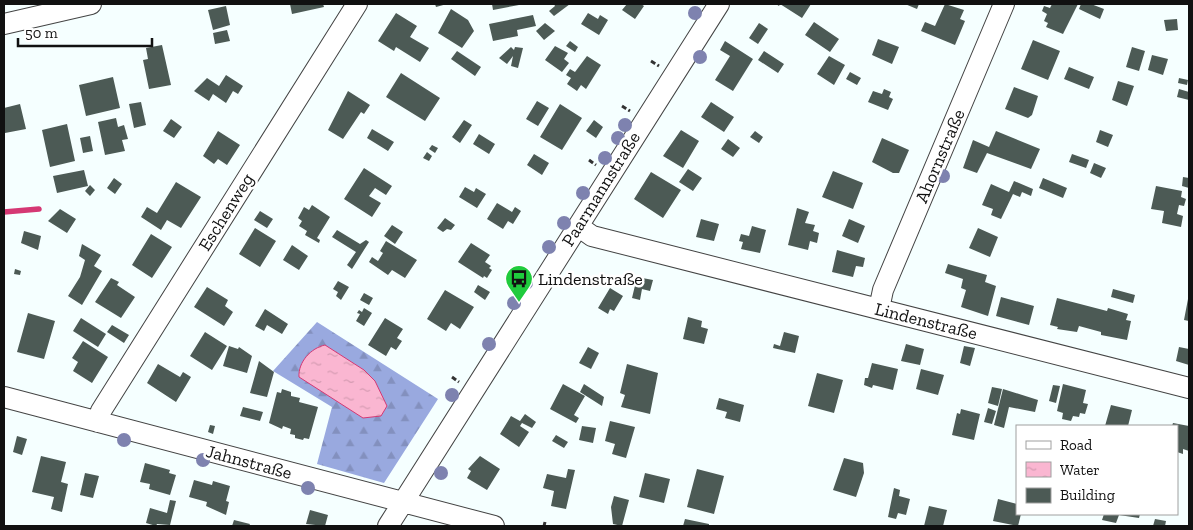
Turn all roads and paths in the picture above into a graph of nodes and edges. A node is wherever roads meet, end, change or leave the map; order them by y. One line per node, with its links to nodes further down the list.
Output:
1 (91, 4): 5 (street)
2 (357, 4): 10 (street, Eschenweg)
3 (719, 4): 6 (street, Paarmannstraße)
4 (1004, 4): 7 (street, Ahornstraße)
5 (4, 24)
6 (578, 226): 7 (street, Lindenstraße); 11 (street, Paarmannstraße)
7 (879, 309): 8 (street, Lindenstraße)
8 (1189, 388)
9 (4, 397): 10 (street, Jahnstraße)
10 (98, 422): 11 (street, Jahnstraße)
11 (402, 503): 12 (street, Paarmannstraße); 13 (street, Jahnstraße)
12 (388, 526)
13 (494, 526)

